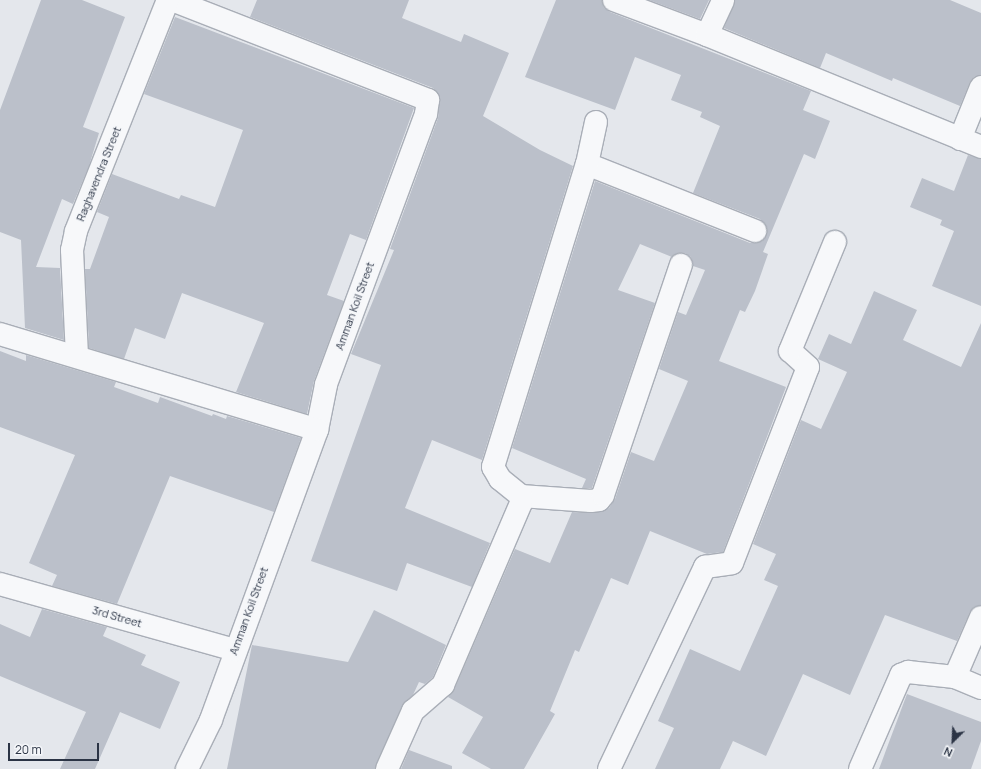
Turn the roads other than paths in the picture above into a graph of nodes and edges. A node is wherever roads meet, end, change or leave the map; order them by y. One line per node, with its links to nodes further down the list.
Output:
1 (168, 0): 15 (street, Raghavendra Street)
2 (172, 0): 16 (street, Amman Koil Street)
3 (614, 0): 5 (street)
4 (723, 0): 5 (street)
5 (707, 35): 8 (street)
6 (981, 87): 8 (street)
7 (596, 122): 10 (street)
8 (960, 138): 9 (street)
9 (981, 147)
10 (587, 164): 11 (street); 17 (street)
11 (755, 231)
12 (835, 242): 25 (street)
13 (681, 265): 17 (street)
14 (0, 334): 15 (street)
15 (77, 356): 16 (street)
16 (316, 430): 20 (street, Amman Koil Street)
17 (521, 496): 24 (street)
18 (0, 584): 20 (street, 3rd Street)
19 (981, 617): 21 (street)
20 (235, 650): 23 (street, Amman Koil Street)
21 (955, 677): 22 (street); 26 (street)
22 (981, 688)
23 (187, 769)
24 (387, 769)
25 (608, 769)
26 (860, 769)

